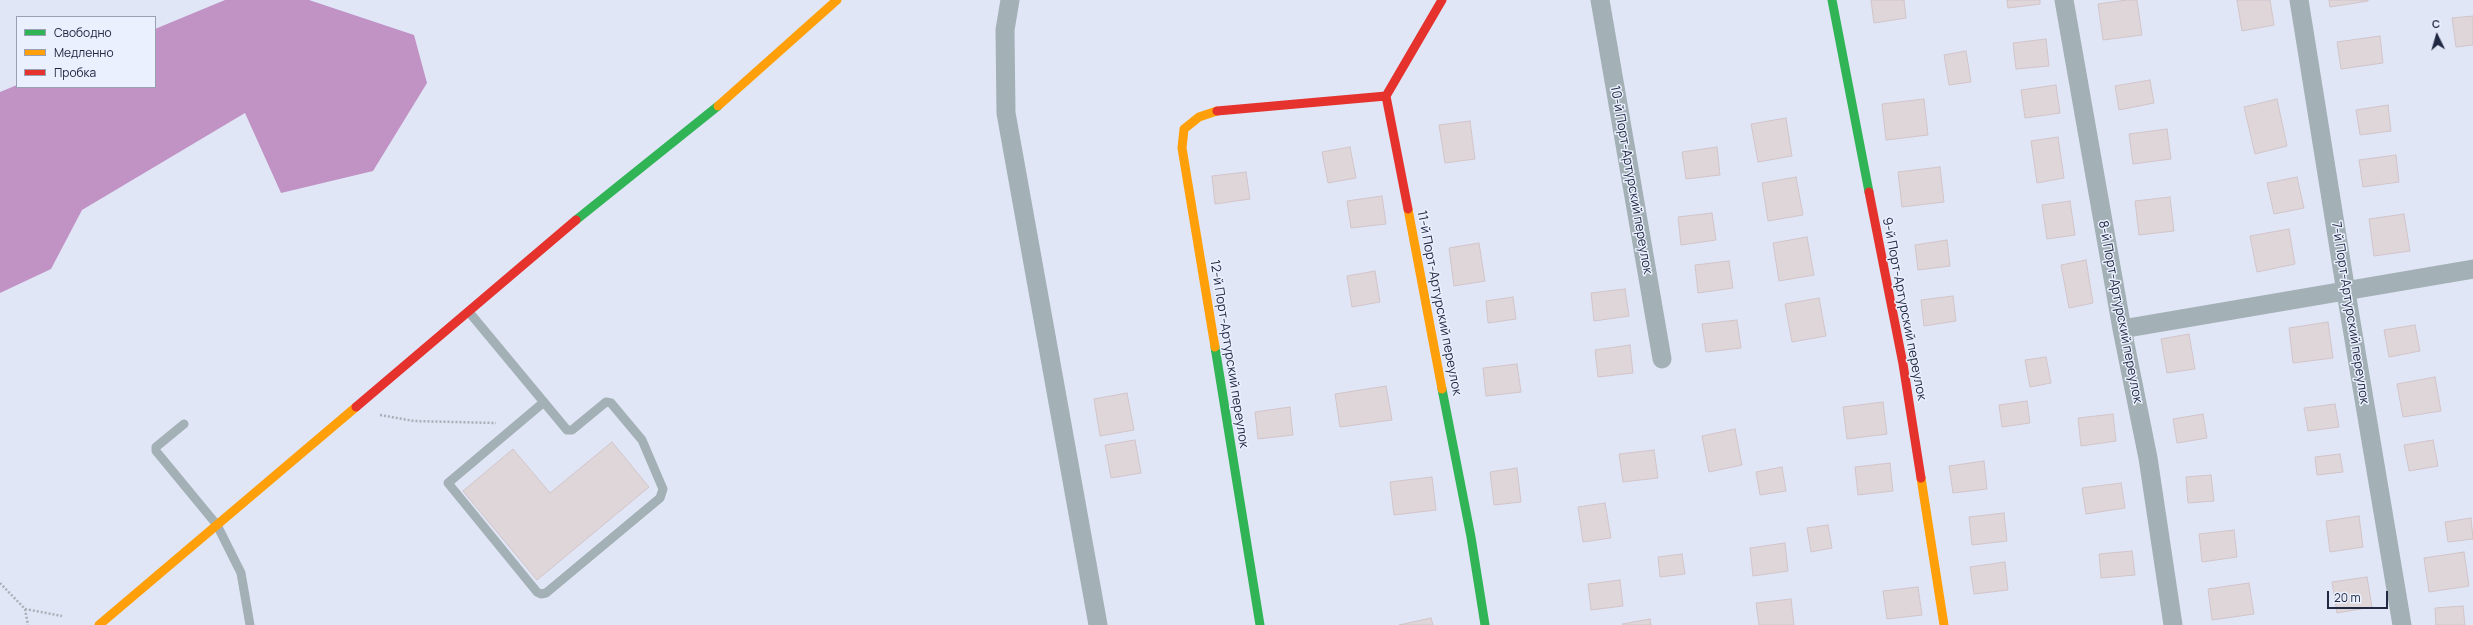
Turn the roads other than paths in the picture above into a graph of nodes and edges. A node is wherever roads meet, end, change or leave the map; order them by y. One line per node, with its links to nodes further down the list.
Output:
1 (837, 0): 11 (street)
2 (1010, 0): 19 (street)
3 (1442, 0): 8 (street)
4 (1600, 0): 13 (street, 10-й Порт-Артурский переулок)
5 (1832, 0): 22 (street, 9-й Порт-Артурский переулок)
6 (2064, 0): 12 (street, 8-й Порт-Артурский переулок)
7 (2299, 0): 10 (street, 7-й Порт-Артурский переулок)
8 (1386, 96): 20 (street, 12-й Порт-Артурский переулок); 21 (street, 11-й Порт-Артурский переулок)
9 (2473, 269): 10 (street)
10 (2346, 292): 12 (street); 24 (street, 7-й Порт-Артурский переулок)
11 (469, 312): 14 (lane); 16 (street)
12 (2122, 329): 23 (street, 8-й Порт-Артурский переулок)
13 (1662, 359)
14 (544, 402): 14 (lane)
15 (184, 424): 16 (lane)
16 (217, 525): 17 (street); 18 (lane)
17 (99, 625)
18 (250, 625)
19 (1098, 625)
20 (1260, 625)
21 (1485, 625)
22 (1944, 625)
23 (2173, 625)
24 (2402, 625)

